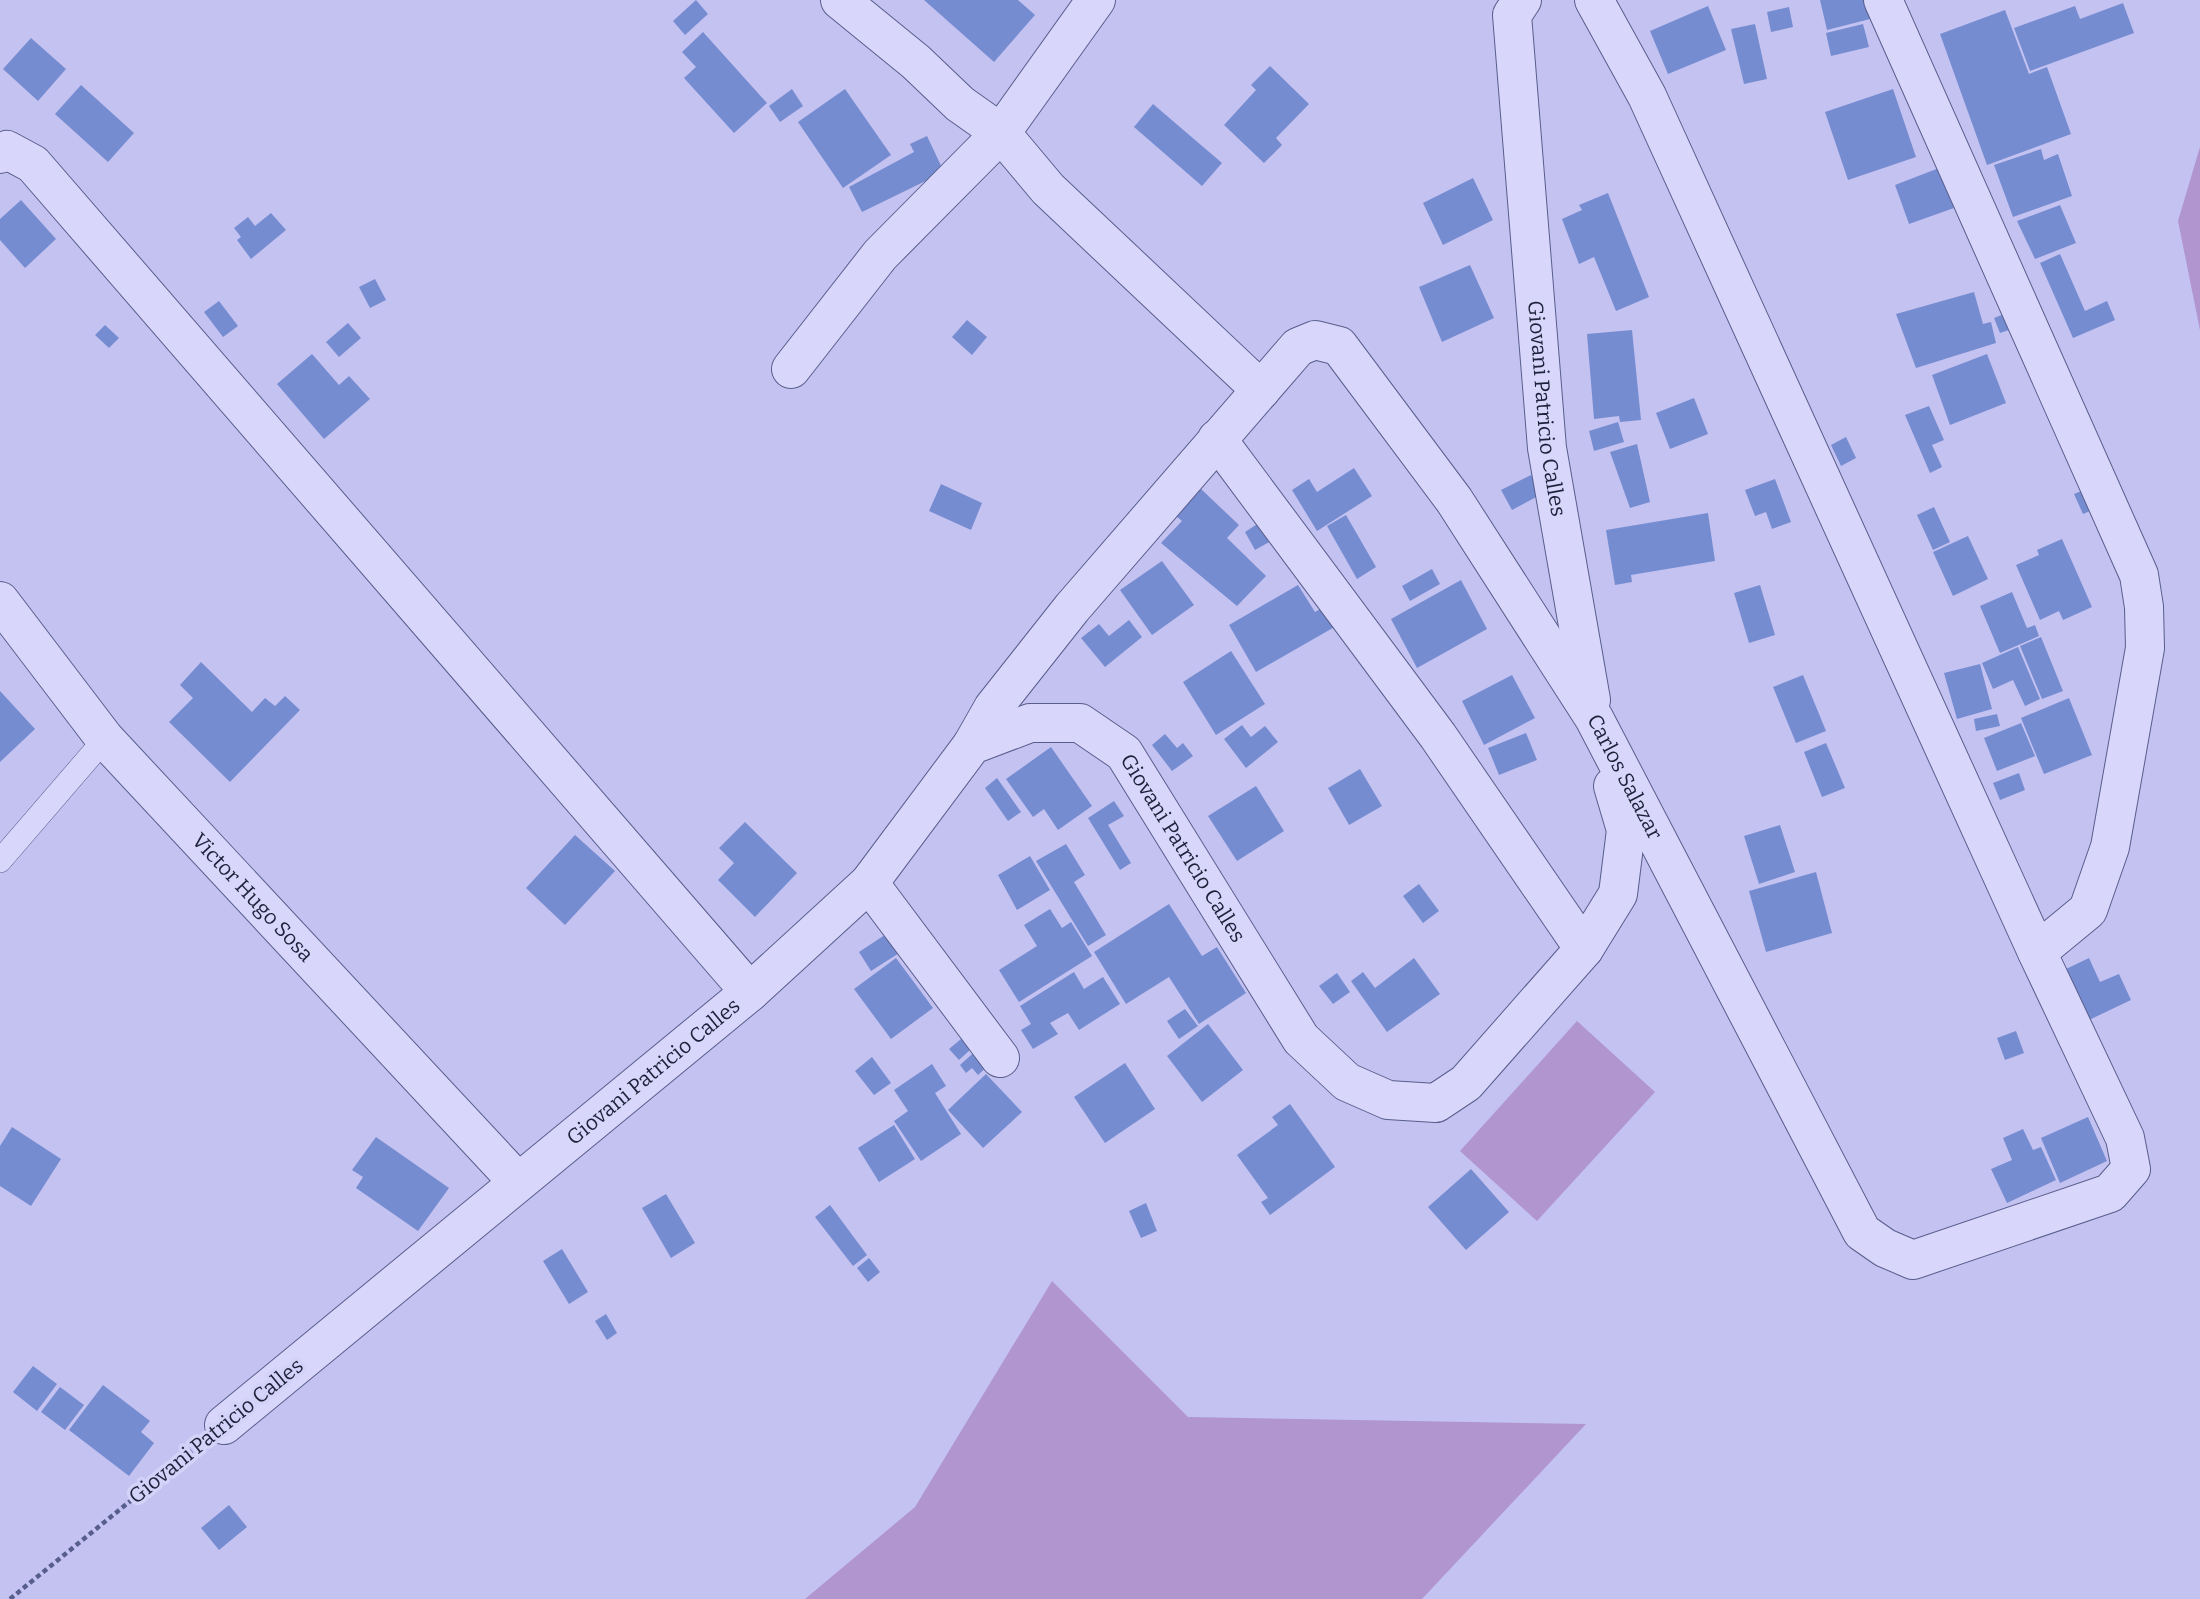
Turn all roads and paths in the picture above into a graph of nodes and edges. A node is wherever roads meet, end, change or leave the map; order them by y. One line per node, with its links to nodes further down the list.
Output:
1 (840, 0): 6 (street)
2 (1096, 0): 6 (street)
3 (1594, 0): 18 (street)
4 (1882, 0): 18 (street)
5 (1511, 5): 12 (street, Giovani Patricio Calles)
6 (1001, 133): 8 (street); 9 (street)
7 (0, 154): 19 (street)
8 (791, 369)
9 (1261, 390): 10 (street); 12 (street, Carlos Salazar)
10 (1217, 439): 14 (street); 17 (street)
11 (0, 601): 13 (street, Victor Hugo Sosa)
12 (1594, 718): 17 (street, Giovani Patricio Calles); 18 (street, Carlos Salazar)
13 (105, 739): 15 (lane); 21 (street, Victor Hugo Sosa)
14 (972, 745): 16 (street, Giovani Patricio Calles); 17 (street, Giovani Patricio Calles)
15 (0, 861)
16 (869, 883): 19 (street, Giovani Patricio Calles); 20 (street)
17 (1584, 949)
18 (2037, 951)
19 (750, 992): 21 (street, Giovani Patricio Calles)
20 (1000, 1058)
21 (518, 1182): 22 (street, Giovani Patricio Calles)
22 (224, 1425): 23 (path, Giovani Patricio Calles)
23 (10, 1599)

